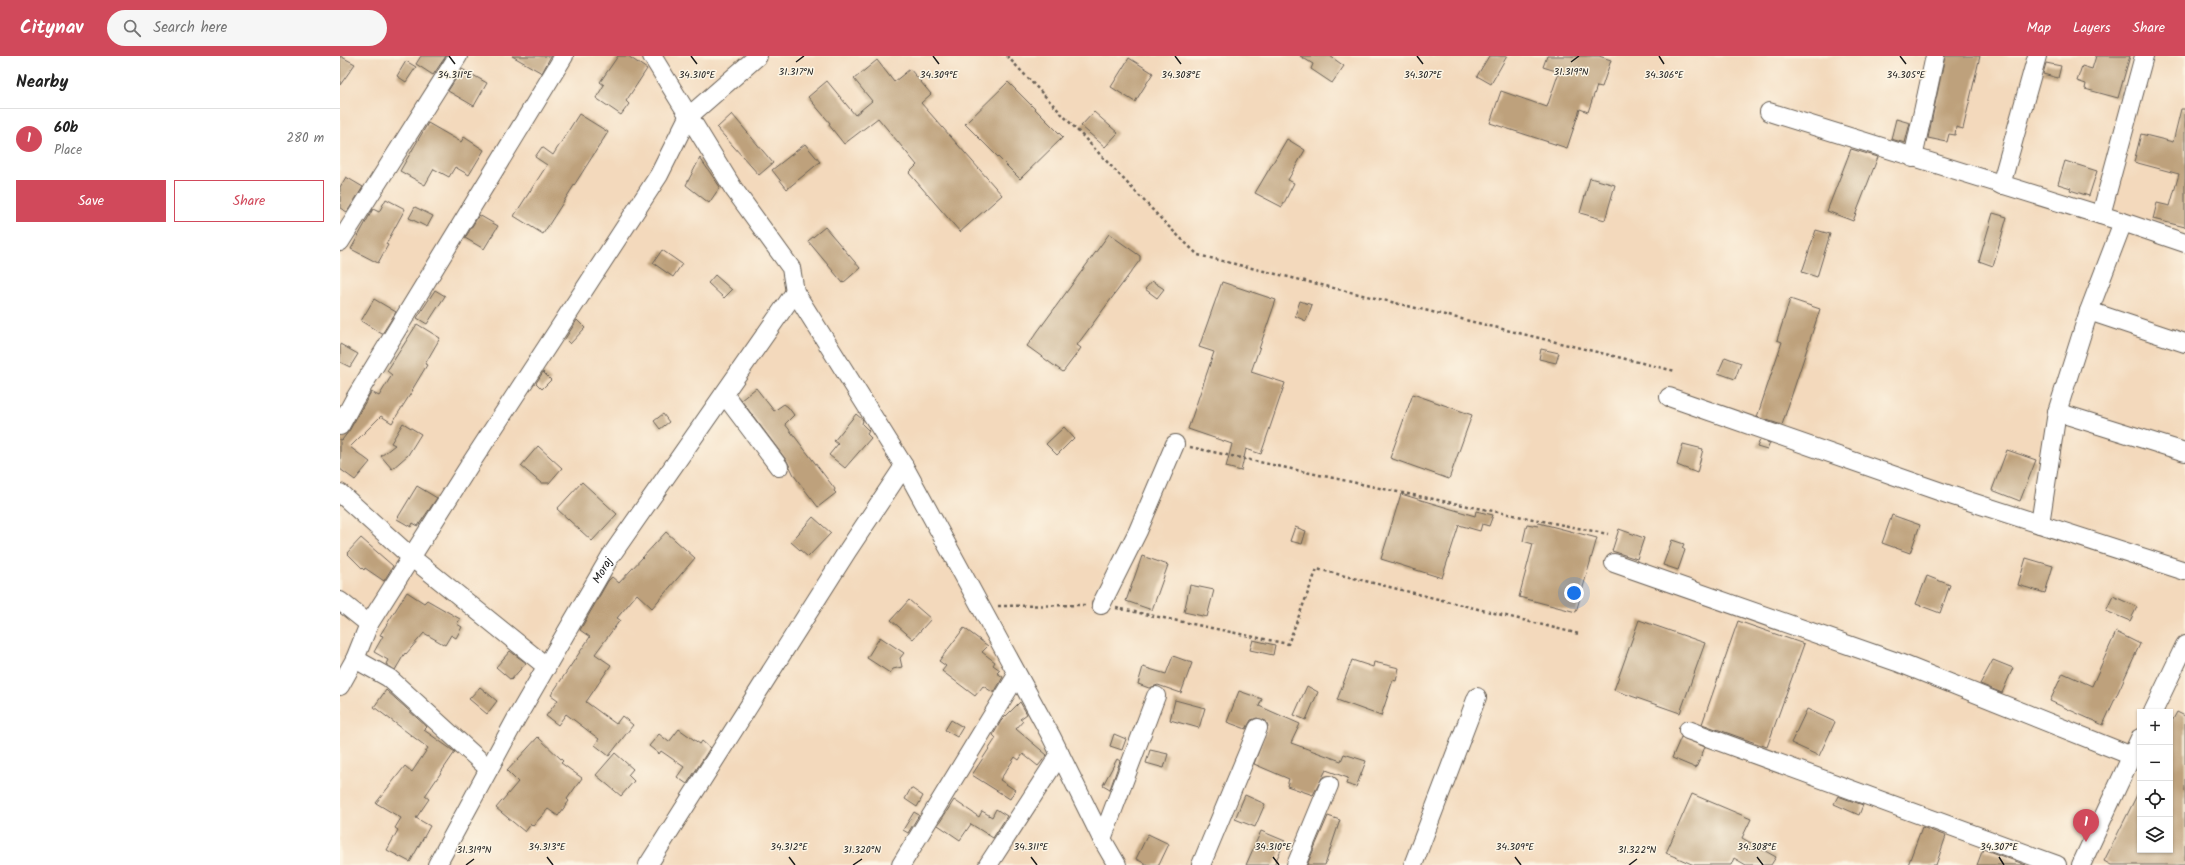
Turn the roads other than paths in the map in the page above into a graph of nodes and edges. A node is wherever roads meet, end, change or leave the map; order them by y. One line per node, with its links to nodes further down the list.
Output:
1 (458, 56): 14 (street)
2 (564, 56): 22 (street)
3 (652, 56): 9 (street)
4 (758, 56): 9 (street)
5 (1935, 56): 10 (street)
6 (2037, 56): 11 (street)
7 (2144, 56): 12 (street)
8 (1769, 112): 10 (street)
9 (688, 117): 16 (street); 29 (street)
10 (1913, 158): 11 (street)
11 (2001, 185): 12 (street)
12 (2101, 215): 13 (street)
13 (2123, 222): 15 (street); 17 (street)
14 (340, 242)
15 (2185, 243)
16 (795, 292): 19 (street, Moraj); 25 (street)
17 (2089, 311): 18 (street); 21 (street)
18 (2185, 343)
19 (724, 394): 26 (street); 37 (street, Moraj)
20 (1669, 397): 28 (street)
21 (2057, 412): 24 (street); 28 (street)
22 (340, 426)
23 (1175, 444): 33 (street)
24 (2185, 452)
25 (904, 466): 38 (street); 52 (street)
26 (779, 467)
27 (340, 493): 29 (street)
28 (2040, 524): 31 (street)
29 (411, 557): 34 (street); 37 (street)
30 (1614, 562): 47 (street)
31 (2185, 571)
32 (340, 601): 34 (street)
33 (1101, 605)
34 (369, 624): 36 (street)
35 (2185, 645): 42 (street)
36 (356, 659): 39 (street); 48 (street)
37 (547, 667): 48 (street, Moraj)
38 (1017, 675): 46 (street); 53 (street)
39 (340, 686)
40 (1156, 696): 50 (street)
41 (1477, 697): 58 (street)
42 (2154, 709)
43 (1258, 728): 56 (street)
44 (1688, 730): 59 (street)
45 (2137, 745): 47 (street)
46 (1060, 754): 50 (street); 54 (street)
47 (2132, 756): 60 (street)
48 (489, 769): 51 (street, Moraj)
49 (1329, 785): 57 (street)
50 (1102, 839): 55 (street)
51 (437, 865)
52 (648, 865)
53 (901, 865)
54 (988, 865)
55 (1117, 865)
56 (1201, 865)
57 (1296, 865)
58 (1413, 865)
59 (2058, 865)
60 (2081, 865)

